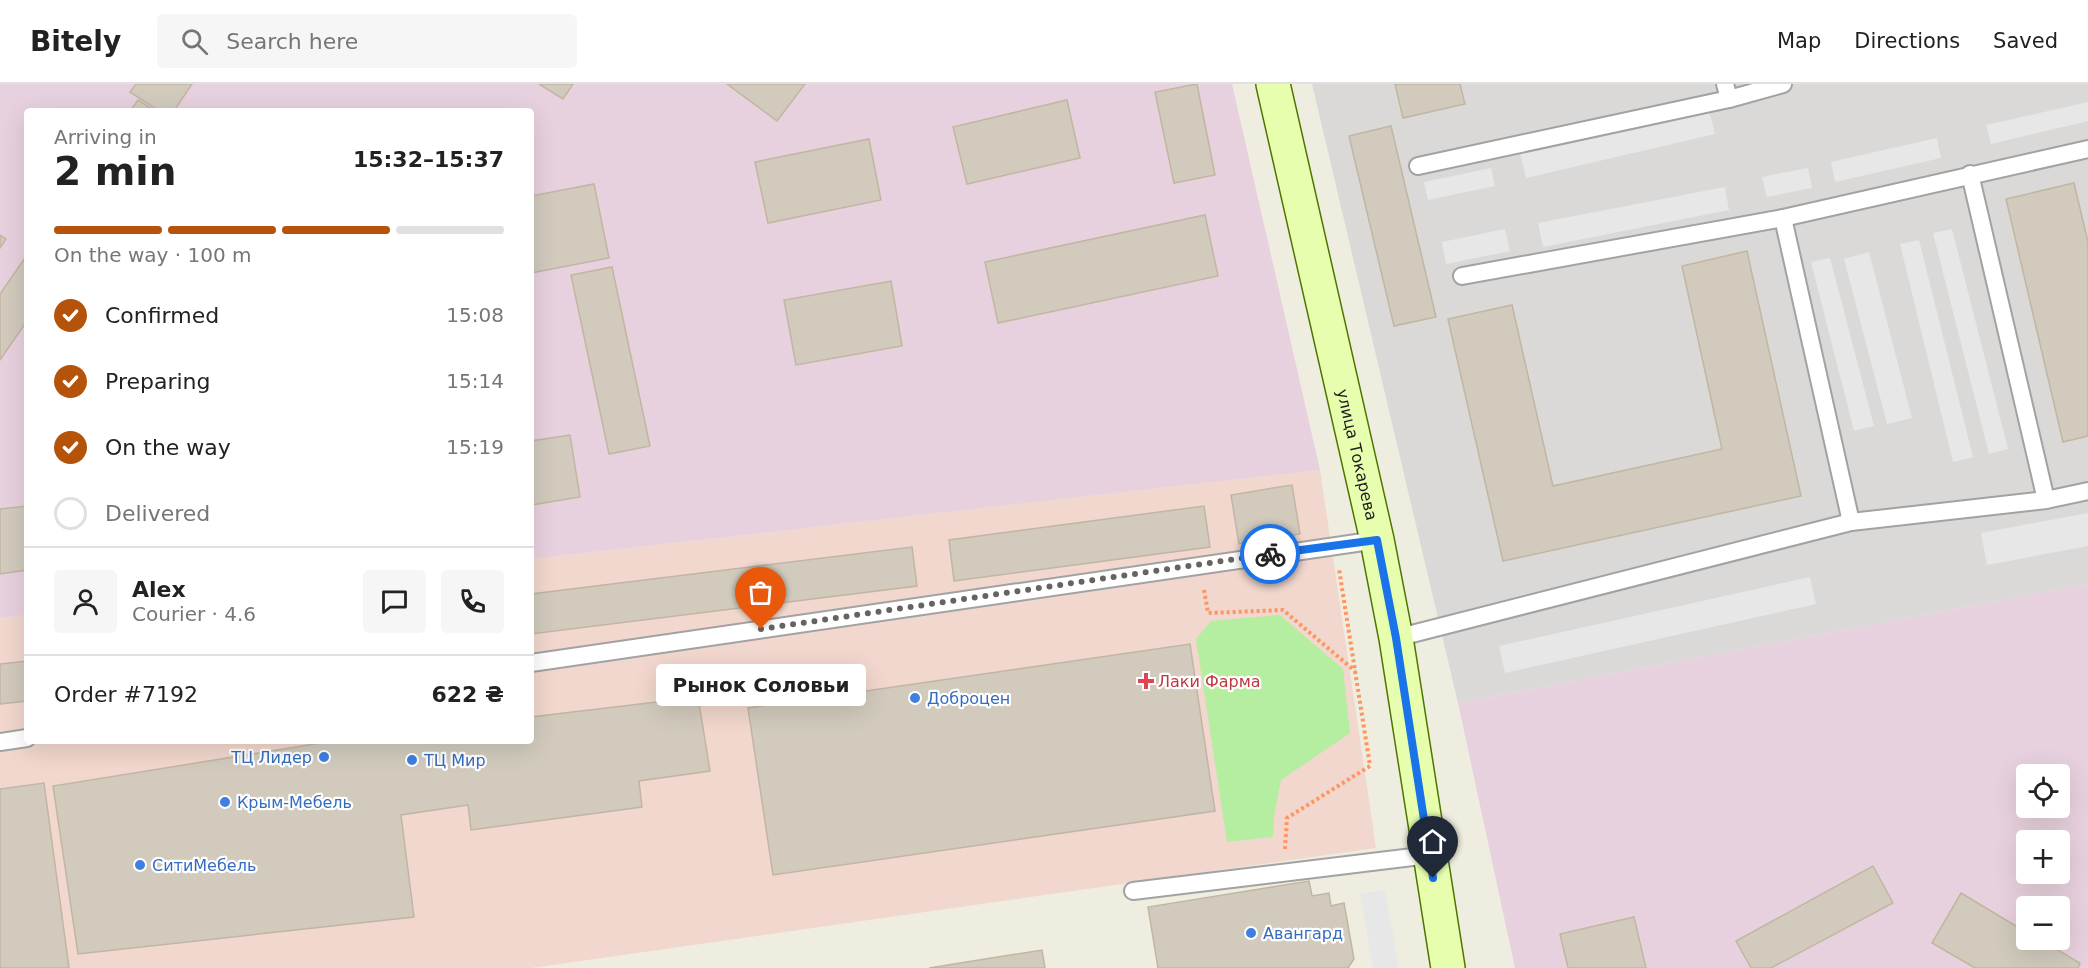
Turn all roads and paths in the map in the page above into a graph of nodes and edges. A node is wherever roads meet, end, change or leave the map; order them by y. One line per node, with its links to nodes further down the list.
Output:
1 (1274, 84): 12 (street, улица Токарева)
2 (1784, 84): 3 (lane)
3 (1727, 91): 5 (lane)
4 (2088, 149): 6 (lane)
5 (1418, 166)
6 (1970, 174): 7 (lane); 10 (lane)
7 (1783, 218): 8 (lane); 11 (lane)
8 (1462, 276)
9 (2088, 491): 10 (lane)
10 (2046, 500): 11 (lane)
11 (1851, 522): 15 (lane)
12 (1377, 540): 13 (lane); 15 (street, улица Токарева)
13 (1335, 545): 14 (lane); 17 (path)
14 (1199, 565): 16 (lane); 17 (path)
15 (1396, 638): 20 (street, улица Токарева)
16 (534, 663)
17 (1355, 672): 21 (path)
18 (24, 738): 19 (lane)
19 (0, 742)
20 (1429, 855): 21 (lane); 23 (street, улица Токарева)
21 (1283, 874): 22 (lane)
22 (1133, 891)
23 (1448, 968)

